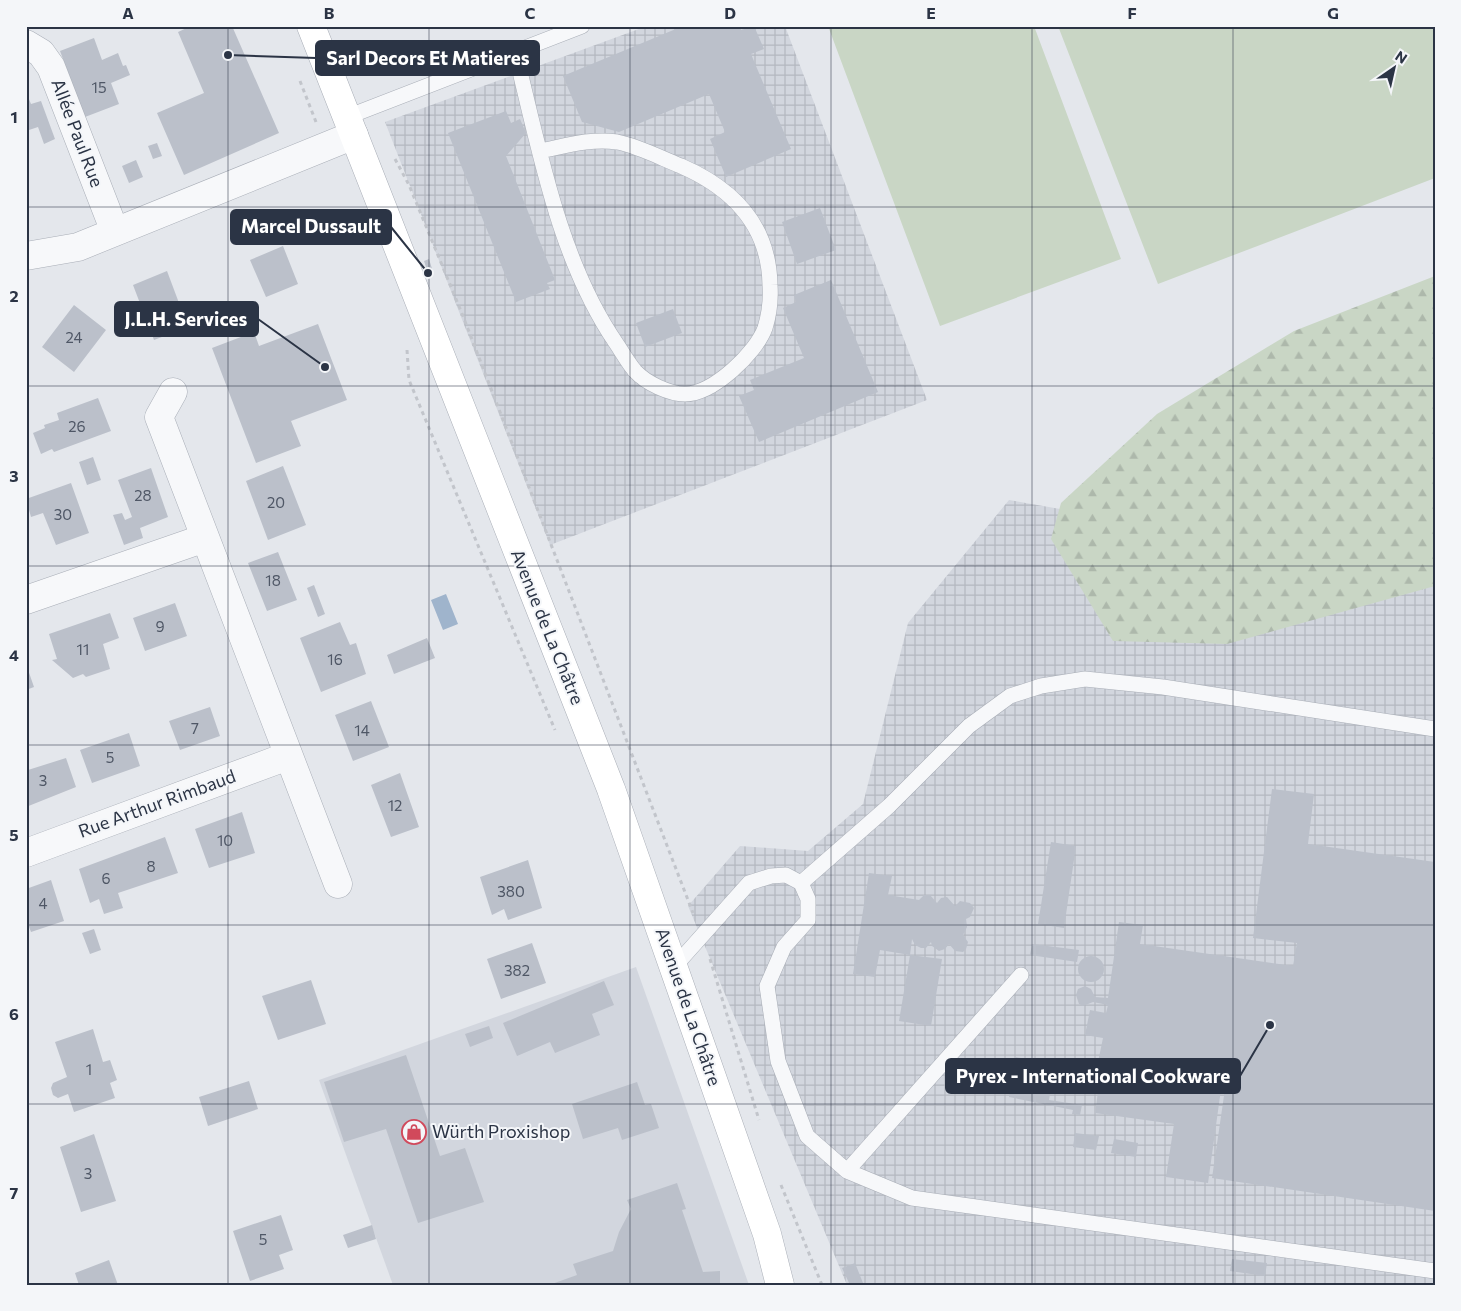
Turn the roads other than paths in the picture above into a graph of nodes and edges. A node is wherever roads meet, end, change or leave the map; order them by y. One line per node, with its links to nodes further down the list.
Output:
1 (311, 26): 5 (main road, Avenue de La Châtre)
2 (582, 26): 4 (lane)
3 (26, 44): 7 (street, Allée Paul Rue)
4 (515, 52): 5 (lane); 6 (lane)
5 (351, 126): 7 (street); 17 (main road, Avenue de La Châtre)
6 (540, 151): 6 (lane)
7 (115, 232): 8 (street)
8 (26, 256)
9 (173, 392): 10 (street)
10 (204, 538): 11 (street); 13 (street)
11 (26, 600)
12 (1435, 729): 15 (lane)
13 (288, 756): 14 (street, Rue Arthur Rimbaud); 16 (street)
14 (26, 852)
15 (801, 883): 17 (lane); 19 (lane)
16 (338, 884)
17 (674, 967): 20 (main road, Avenue de La Châtre)
18 (1021, 976): 19 (lane)
19 (847, 1171): 21 (lane)
20 (767, 1234): 22 (main road, Avenue de La Châtre); 23 (main road, Avenue de La Châtre)
21 (1435, 1272)
22 (780, 1285)
23 (800, 1285)

